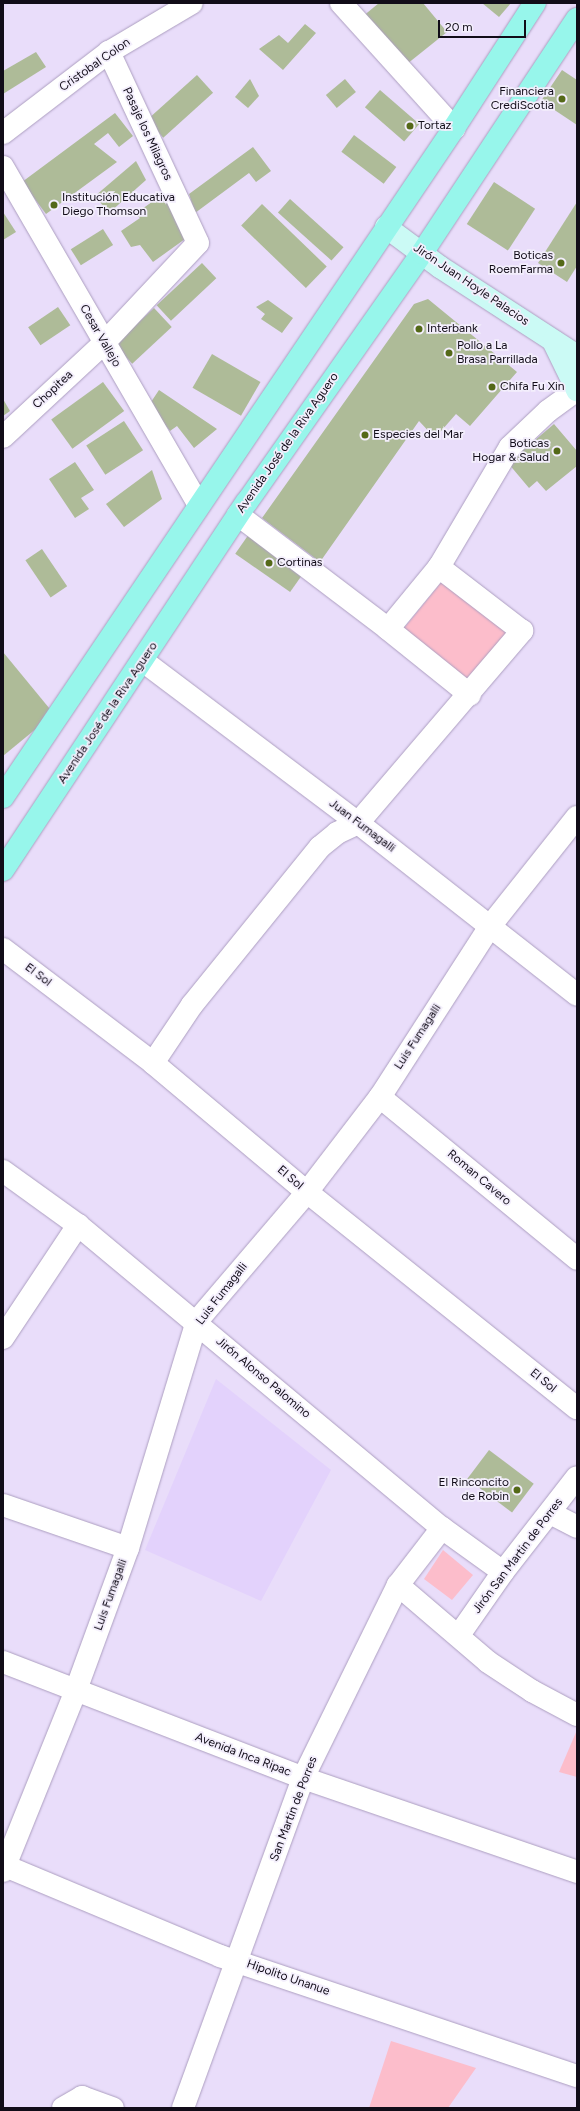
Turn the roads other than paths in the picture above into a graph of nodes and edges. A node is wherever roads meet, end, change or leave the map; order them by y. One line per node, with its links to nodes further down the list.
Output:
1 (192, 3): 5 (street, Cristobal Colon)
2 (341, 3): 6 (street)
3 (535, 3): 6 (main road)
4 (577, 19): 10 (main road, Avenida José de la Riva Aguero)
5 (109, 52): 7 (street, Cristobal Colon); 12 (street, Pasaje los Milagros)
6 (454, 128): 9 (main road)
7 (3, 133)
8 (3, 167): 12 (street, Cesar Vallejo)
9 (386, 227): 10 (street, Jirón Juan Hoyle Palacios); 16 (main road)
10 (422, 253): 11 (street, Jirón Juan Hoyle Palacios); 17 (main road, Avenida José de la Riva Aguero)
11 (553, 340): 13 (street, Jirón Juan Hoyle Palacios); 14 (street)
12 (104, 343): 15 (street, Chopitea); 16 (street, Cesar Vallejo)
13 (577, 356)
14 (577, 390): 18 (street)
15 (3, 437)
16 (198, 505): 22 (main road)
17 (238, 515): 19 (street); 20 (main road, Avenida José de la Riva Aguero)
18 (439, 567): 19 (street); 21 (street)
19 (388, 629): 21 (street)
20 (143, 661): 24 (street, Juan Fumagalli); 25 (main road, Avenida José de la Riva Aguero)
21 (470, 695): 24 (street)
22 (3, 797)
23 (577, 817): 26 (street, Luis Fumagalli)
24 (358, 823): 26 (street, Juan Fumagalli); 29 (street)
25 (3, 870)
26 (491, 925): 28 (street, Juan Fumagalli); 30 (street, Luis Fumagalli)
27 (3, 949): 29 (street, El Sol)
28 (577, 995)
29 (153, 1063): 32 (street, El Sol)
30 (380, 1097): 32 (street, Luis Fumagalli); 34 (street, Roman Cavero)
31 (3, 1171): 33 (street, Jirón Alonso Palomino)
32 (307, 1192): 35 (street, Luis Fumagalli); 37 (street, El Sol)
33 (78, 1225): 35 (street, Jirón Alonso Palomino); 36 (street)
34 (577, 1259)
35 (197, 1321): 42 (street, Jirón Alonso Palomino); 43 (street, Luis Fumagalli)
36 (3, 1338)
37 (577, 1408)
38 (577, 1477): 40 (street, Jirón San Martin de Porres)
39 (3, 1505): 43 (street)
40 (550, 1513): 41 (street); 44 (street, Jirón San Martin de Porres)
41 (577, 1527)
42 (442, 1528): 44 (street, Jirón Alonso Palomino); 45 (street, San Martin de Porres)
43 (128, 1548): 48 (street, Luis Fumagalli)
44 (503, 1572): 46 (street, Jirón San Martin de Porres)
45 (398, 1585): 46 (street); 50 (street, San Martin de Porres)
46 (459, 1635): 49 (street)
47 (3, 1662): 48 (street, Avenida Inca Ripac)
48 (76, 1690): 50 (street, Avenida Inca Ripac); 51 (street, Luis Fumagalli)
49 (577, 1715)
50 (303, 1778): 53 (street, Avenida Inca Ripac); 54 (street, San Martin de Porres)
51 (9, 1837): 52 (street, Luis Fumagalli)
52 (4, 1868): 54 (street, Hipolito Unanue)
53 (577, 1872)
54 (238, 1960): 55 (street, Hipolito Unanue); 58 (street, San Martin de Porres)
55 (577, 2076)
56 (63, 2108): 57 (street)
57 (113, 2108)
58 (183, 2108)

